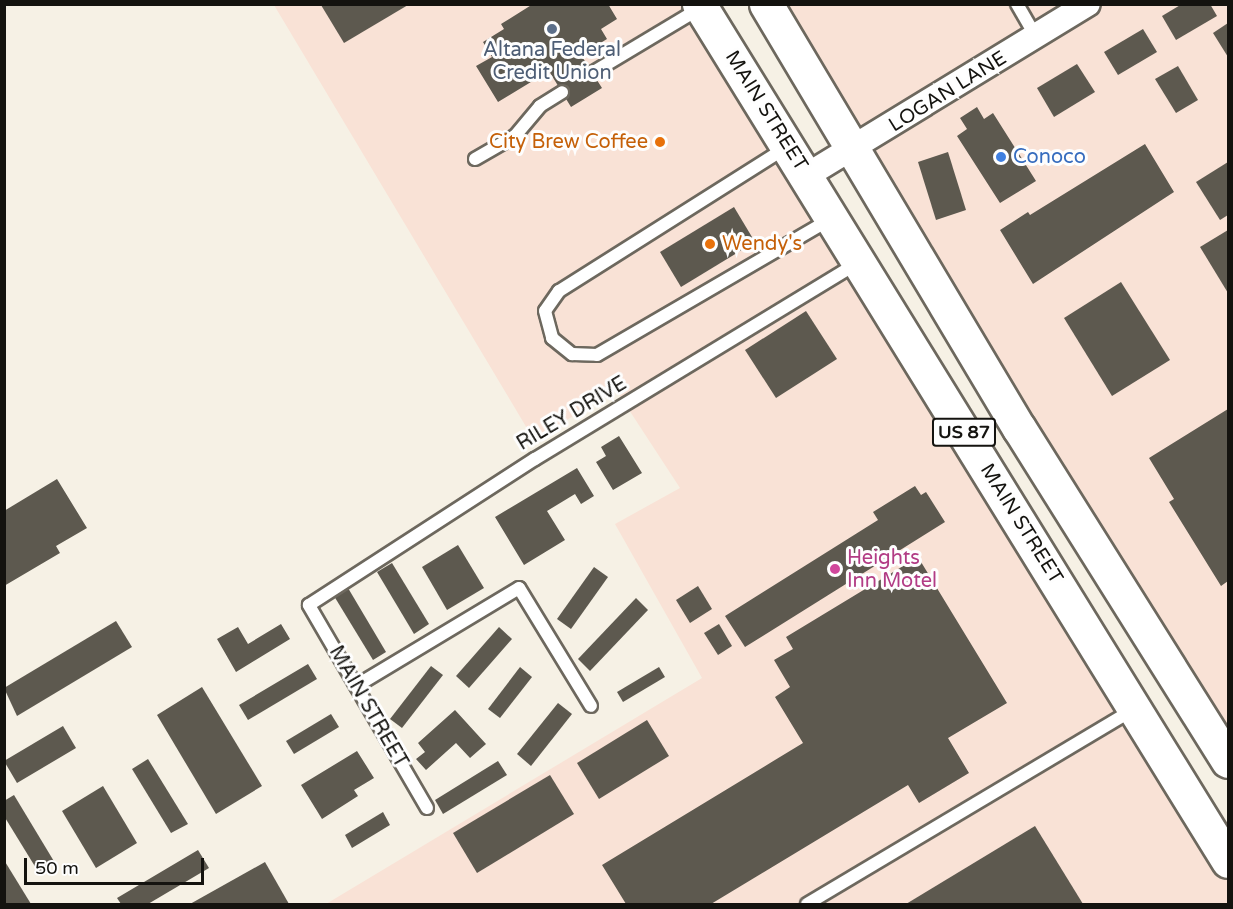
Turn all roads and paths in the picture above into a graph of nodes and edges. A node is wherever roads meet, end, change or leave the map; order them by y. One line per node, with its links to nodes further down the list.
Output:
1 (766, 4): 9 (main road, US 87)
2 (1017, 4): 5 (lane)
3 (1088, 4): 5 (street, LOGAN LANE)
4 (700, 6): 6 (lane); 8 (main road, MAIN STREET / US 87)
5 (1036, 37): 9 (street, LOGAN LANE)
6 (592, 73)
7 (562, 92): 10 (lane)
8 (788, 147): 11 (main road, MAIN STREET / US 87); 12 (lane)
9 (854, 150): 11 (street, LOGAN LANE); 18 (main road, US 87)
10 (475, 159)
11 (806, 176): 12 (main road, MAIN STREET / US 87)
12 (832, 219): 13 (main road, MAIN STREET / US 87)
13 (858, 262): 14 (lane, RILEY DRIVE); 17 (main road, MAIN STREET / US 87)
14 (309, 605): 15 (lane, MAIN STREET)
15 (356, 686): 16 (lane); 19 (lane, MAIN STREET)
16 (591, 706)
17 (1136, 708): 20 (main road, MAIN STREET / US 87); 21 (lane)
18 (1228, 761)
19 (427, 808)
20 (1228, 861)
21 (807, 904)

